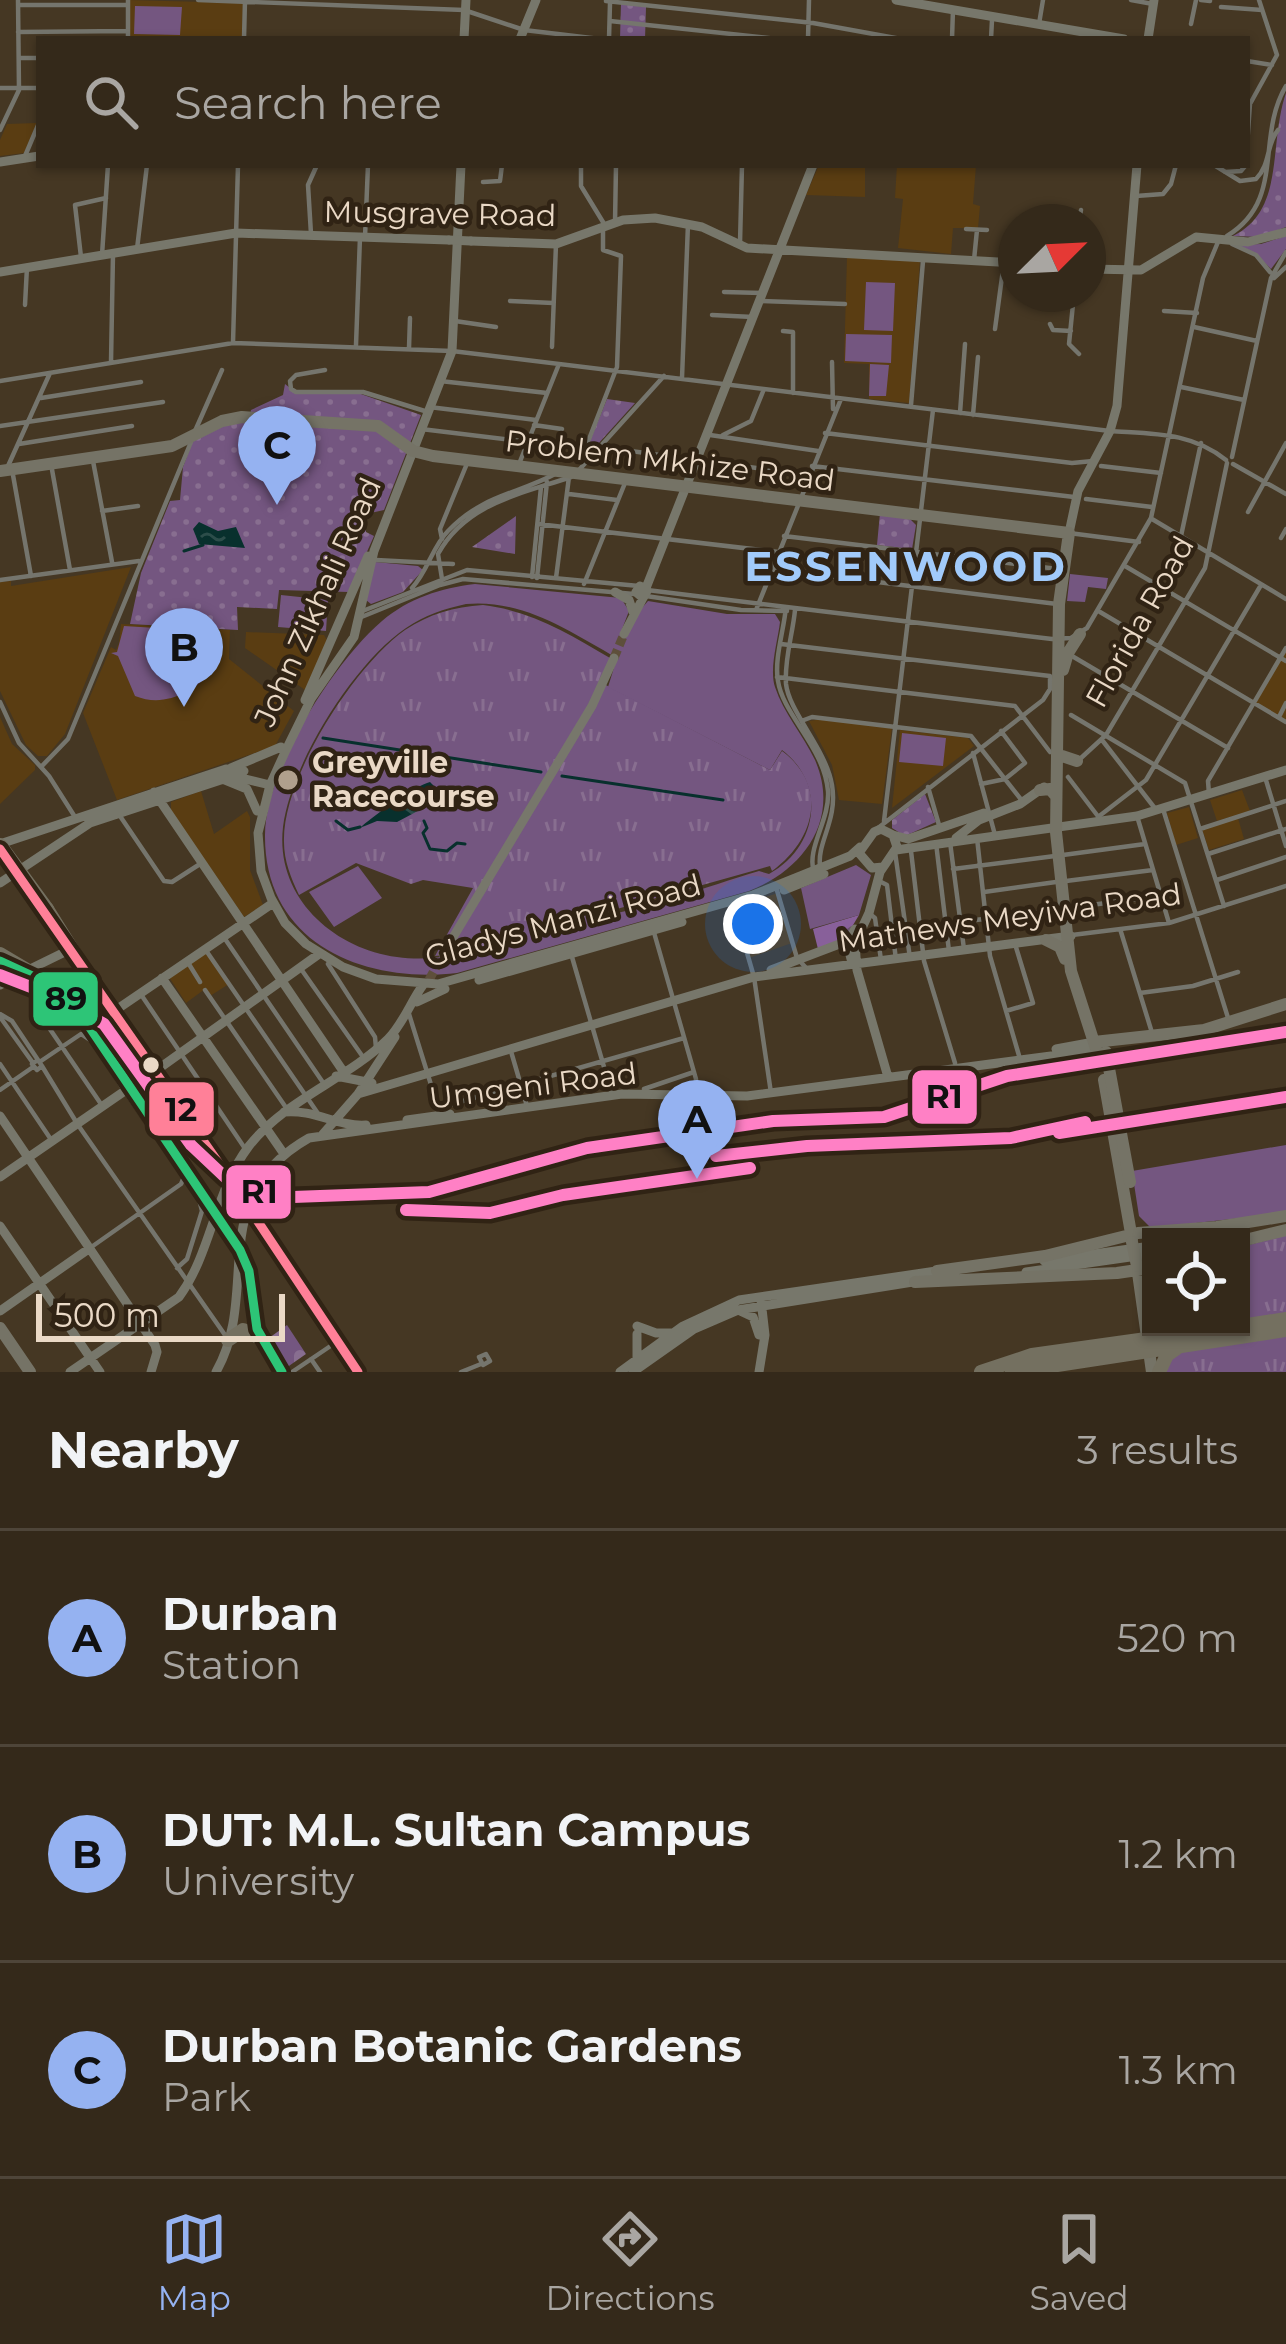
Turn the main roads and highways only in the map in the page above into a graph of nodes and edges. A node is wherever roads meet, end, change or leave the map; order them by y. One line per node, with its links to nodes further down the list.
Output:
1 (536, 0): 7 (main road)
2 (897, 0): 5 (main road)
3 (1154, 2): 11 (main road)
4 (465, 4): 8 (main road)
5 (950, 10): 6 (main road); 6 (main road)
6 (1015, 22): 9 (main road); 10 (main road)
7 (522, 35)
8 (464, 36)
9 (1090, 36)
10 (1106, 36)
11 (1145, 36)
12 (36, 156): 13 (main road)
13 (0, 162)
14 (461, 168): 24 (main road, John Zikhali Road)
15 (812, 168): 18 (main road)
16 (1137, 168): 20 (main road)
17 (1286, 232): 20 (main road)
18 (779, 249): 19 (main road, Musgrave Road); 22 (main road, Musgrave Road, bridge); 27 (main road)
19 (998, 261)
20 (1131, 268): 21 (main road); 28 (main road)
21 (1106, 269)
22 (0, 272)
23 (193, 438): 24 (main road, Problem Mkhize Road); 25 (main road); 25 (main road)
24 (413, 443): 27 (main road, Problem Mkhize Road); 31 (main road, John Zikhali Road); 35 (main road, John Zikhali Road)
25 (50, 464): 26 (main road)
26 (7, 470)
27 (684, 488): 28 (main road, Problem Mkhize Road); 33 (main road)
28 (1070, 533): 29 (main road)
29 (1065, 572): 37 (main road); 37 (main road)
30 (615, 592): 33 (main road)
31 (363, 598): 32 (main road); 34 (main road, John Zikhali Road)
32 (375, 606)
33 (633, 615): 36 (main road)
34 (357, 617): 35 (main road); 39 (main road, John Zikhali Road)
35 (337, 627): 39 (main road, John Zikhali Road)
36 (624, 634)
37 (1069, 637): 41 (main road); 45 (main road)
38 (614, 658): 74 (main road)
39 (323, 673): 40 (main road, John Zikhali Road); 47 (main road, John Zikhali Road)
40 (281, 747): 43 (main road); 47 (main road, John Zikhali Road)
41 (1056, 754): 42 (main road); 45 (main road)
42 (1077, 761)
43 (226, 770): 47 (main road); 48 (main road)
44 (1286, 770): 55 (main road)
45 (1062, 776): 49 (main road, Florida Road); 51 (main road); 55 (main road)
46 (218, 780): 47 (main road); 48 (main road); 52 (main road)
47 (269, 782): 52 (main road, Gladys Manzi Road); 68 (main road, Gladys Manzi Road)
48 (190, 785): 50 (main road)
49 (1040, 790): 51 (main road); 53 (main road, Florida Road)
50 (156, 796): 54 (main road); 69 (main road)
51 (1056, 796): 55 (main road)
52 (257, 811): 68 (main road, Gladys Manzi Road)
53 (992, 813): 57 (main road, Florida Road); 58 (main road, Florida Road)
54 (74, 825): 61 (main road); 65 (main road)
55 (1058, 826): 59 (main road); 70 (main road)
56 (888, 829): 58 (main road, Florida Road); 62 (main road, Florida Road); 63 (main road)
57 (968, 830): 58 (main road); 59 (main road); 60 (main road, Florida Road)
58 (919, 835)
59 (993, 836): 60 (main road)
60 (944, 842): 63 (main road)
61 (0, 846): 65 (main road); 73 (highway, bridge)
62 (860, 848): 64 (main road); 66 (main road, Gladys Manzi Road)
63 (895, 851): 64 (main road)
64 (875, 871): 66 (main road, Gladys Manzi Road); 72 (main road)
65 (15, 872): 67 (main road); 73 (main road)
66 (819, 873): 80 (main road, Gladys Manzi Road)
67 (0, 883)
68 (270, 905): 69 (main road); 75 (main road, Gladys Manzi Road)
69 (242, 924): 82 (main road); 84 (main road)
70 (1069, 936): 71 (main road, Mathews Meyiwa Road); 79 (main road); 89 (main road)
71 (1046, 940): 77 (main road, Mathews Meyiwa Road); 79 (main road)
72 (852, 941): 77 (main road); 81 (main road)
73 (63, 953): 78 (main road); 87 (highway)
74 (443, 954)
75 (317, 955): 84 (main road); 85 (main road, Gladys Manzi Road); 85 (main road, Gladys Manzi Road)
76 (3, 960): 78 (highway, bridge); 83 (main road, bridge)
77 (856, 967): 81 (main road, Mathews Meyiwa Road); 93 (main road)
78 (27, 970): 83 (main road, bridge); 96 (highway, bridge)
79 (1071, 971): 89 (main road)
80 (487, 975): 85 (main road, Gladys Manzi Road); 85 (main road, Gladys Manzi Road)
81 (759, 976): 95 (main road, Mathews Meyiwa Road)
82 (165, 977): 87 (main road); 88 (main road)
83 (4, 983)
84 (283, 983): 88 (main road); 91 (main road)
85 (424, 988): 91 (main road); 94 (main road)
86 (1286, 1006): 89 (main road, Umgeni Road)
87 (112, 1012): 92 (highway)
88 (206, 1036): 92 (main road); 104 (main road)
89 (1100, 1048): 90 (main road, Umgeni Road); 121 (main road, bridge)
90 (1020, 1057): 93 (main road, Umgeni Road); 93 (main road, Umgeni Road)
91 (340, 1073): 94 (main road, Mathews Meyiwa Road); 100 (main road)
92 (152, 1074): 96 (main road, bridge); 110 (highway)
93 (888, 1075): 97 (main road, Umgeni Road)
94 (367, 1082): 95 (main road, Mathews Meyiwa Road); 98 (main road)
95 (392, 1083): 98 (main road, Mathews Meyiwa Road)
96 (128, 1087): 108 (main road); 111 (highway)
97 (771, 1091): 99 (main road, Umgeni Road); 99 (main road, Umgeni Road)
98 (356, 1097): 102 (main road); 105 (main road)
99 (526, 1105): 103 (main road, Umgeni Road)
100 (286, 1111): 102 (main road, Umgeni Road); 104 (main road)
101 (0, 1116): 108 (main road)
102 (336, 1120): 105 (main road, Umgeni Road); 106 (main road)
103 (429, 1120): 105 (main road, Umgeni Road); 106 (main road, Umgeni Road)
104 (267, 1126): 107 (main road); 110 (main road)
105 (364, 1126)
106 (323, 1133): 107 (main road, Umgeni Road)
107 (287, 1153): 112 (main road, Umgeni Road)
108 (28, 1157): 109 (main road); 119 (main road)
109 (0, 1177)
110 (230, 1187): 111 (main road); 112 (highway)
111 (214, 1210): 116 (highway); 131 (main road)
112 (247, 1213): 116 (highway); 120 (main road); 151 (highway)
113 (1286, 1224): 115 (main road); 117 (main road); 118 (main road)
114 (0, 1226): 125 (main road)
115 (1214, 1228)
116 (227, 1229): 120 (highway)
117 (1250, 1229)
118 (1250, 1236)
119 (90, 1248): 125 (main road); 131 (main road)
120 (240, 1250): 139 (highway); 140 (main road)
121 (1142, 1254): 122 (main road); 122 (main road); 123 (main road); 123 (main road); 124 (main road)
122 (937, 1271): 126 (main road)
123 (1117, 1273): 124 (main road)
124 (915, 1282): 127 (main road)
125 (40, 1283): 129 (main road); 142 (main road)
126 (757, 1297): 127 (main road); 128 (main road); 128 (main road); 136 (main road)
127 (789, 1299): 136 (main road)
128 (739, 1305): 135 (main road); 136 (main road); 153 (main road)
129 (0, 1311)
130 (1286, 1319): 132 (highway)
131 (141, 1323): 142 (main road); 148 (main road)
132 (1250, 1325)
133 (0, 1328): 145 (main road)
134 (1286, 1330): 141 (highway)
135 (674, 1333): 143 (main road); 143 (main road)
136 (762, 1335): 154 (main road)
137 (1148, 1336): 141 (highway); 144 (highway); 155 (highway); 156 (highway)
138 (1195, 1336): 141 (highway)
139 (261, 1338): 140 (highway); 150 (highway)
140 (228, 1340): 149 (main road)
141 (1178, 1340): 144 (highway)
142 (91, 1358): 146 (main road); 147 (main road)
143 (637, 1359): 152 (main road)
144 (1155, 1371)
145 (29, 1372)
146 (70, 1372)
147 (100, 1372)
148 (151, 1372)
149 (216, 1372)
150 (282, 1372)
151 (358, 1372)
152 (620, 1372)
153 (634, 1372)
154 (756, 1372)
155 (981, 1372)
156 (1012, 1372)

